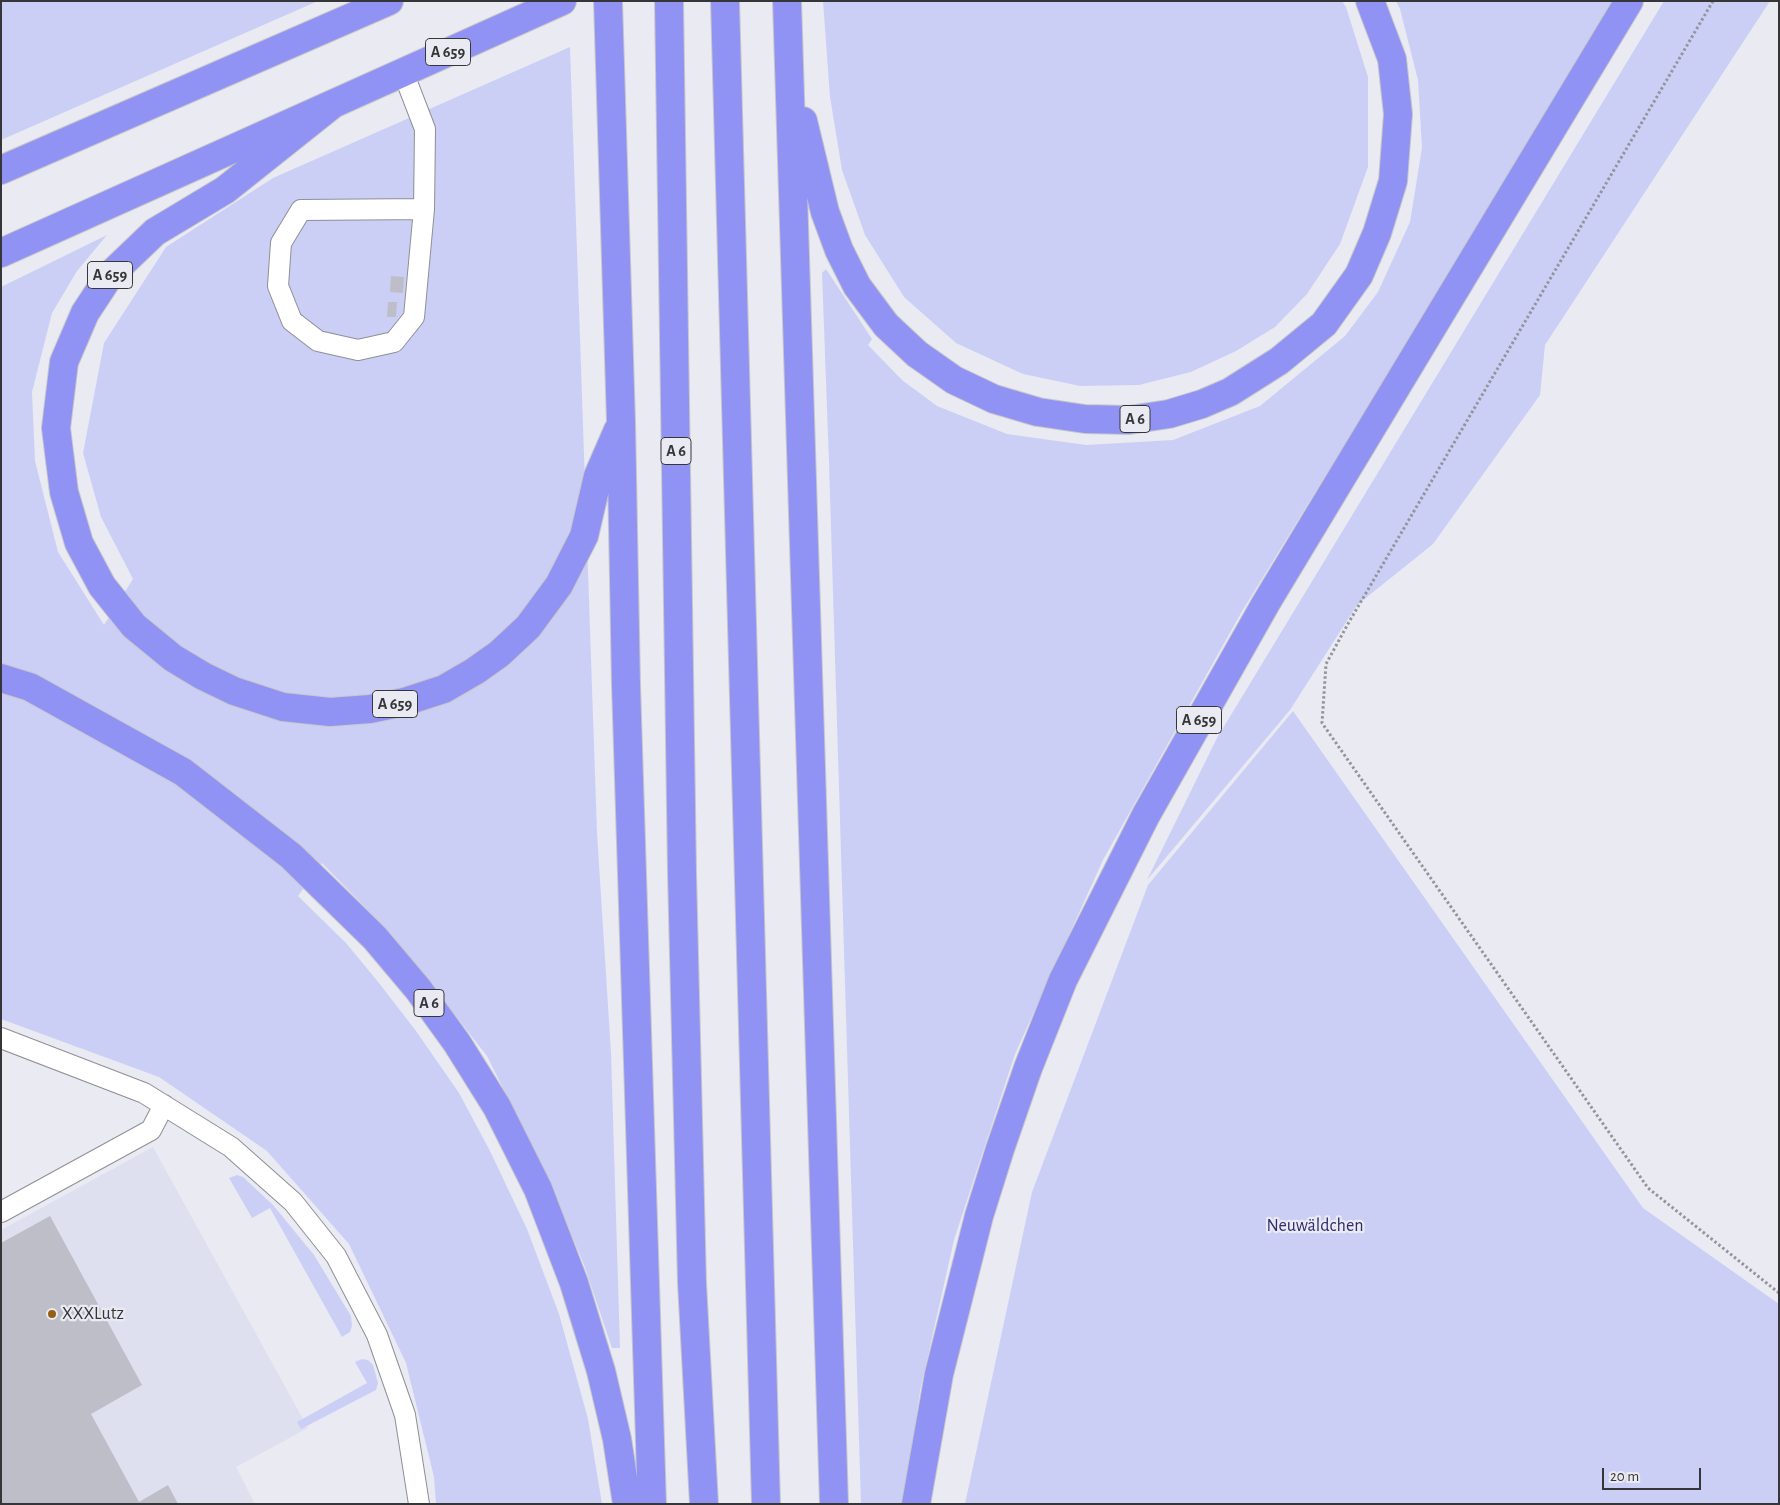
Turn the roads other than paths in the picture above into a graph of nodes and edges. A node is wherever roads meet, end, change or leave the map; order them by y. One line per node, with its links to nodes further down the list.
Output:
1 (389, 1): 12 (highway)
2 (562, 1): 10 (highway, A 659)
3 (608, 1): 15 (highway)
4 (669, 1): 23 (highway, A 6)
5 (787, 1): 9 (highway)
6 (1370, 1): 9 (highway, A 6)
7 (1630, 1): 26 (highway, A 659)
8 (725, 2): 24 (highway)
9 (790, 60): 25 (highway)
10 (403, 72): 11 (highway, A 659); 13 (lane)
11 (333, 104): 14 (highway, A 659); 15 (highway, A 659)
12 (1, 170)
13 (424, 208): 13 (lane)
14 (1, 253)
15 (621, 422): 22 (highway)
16 (1, 678): 21 (highway, A 6)
17 (1, 1038): 18 (lane)
18 (164, 1105): 19 (lane); 20 (lane)
19 (1, 1212)
20 (419, 1504)
21 (627, 1504)
22 (652, 1504)
23 (704, 1504)
24 (766, 1504)
25 (834, 1504)
26 (916, 1504)

